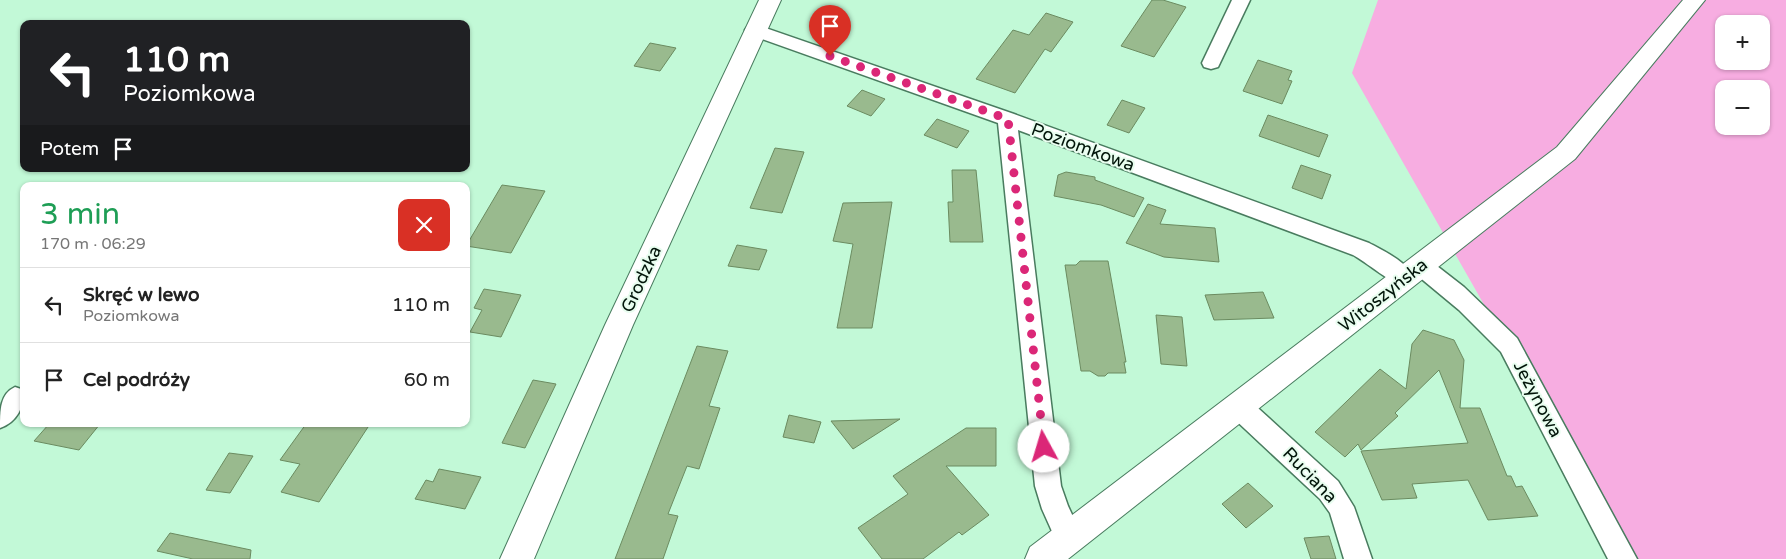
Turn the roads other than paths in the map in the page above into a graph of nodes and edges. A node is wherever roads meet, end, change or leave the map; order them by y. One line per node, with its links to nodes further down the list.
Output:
1 (770, 0): 4 (street, Grodzka)
2 (1241, 0): 5 (street)
3 (1694, 0): 7 (street, Witoszyńska)
4 (754, 30): 6 (street, Poziomkowa); 10 (street, Grodzka)
5 (1211, 63)
6 (1008, 119): 7 (street, Poziomkowa); 9 (street)
7 (1412, 272): 8 (street, Witoszyńska); 13 (street, Jeżynowa)
8 (1239, 406): 9 (street, Witoszyńska); 12 (street, Ruciana)
9 (1069, 538): 11 (street, Witoszyńska)
10 (516, 559)
11 (1042, 559)
12 (1358, 559)
13 (1623, 559)

